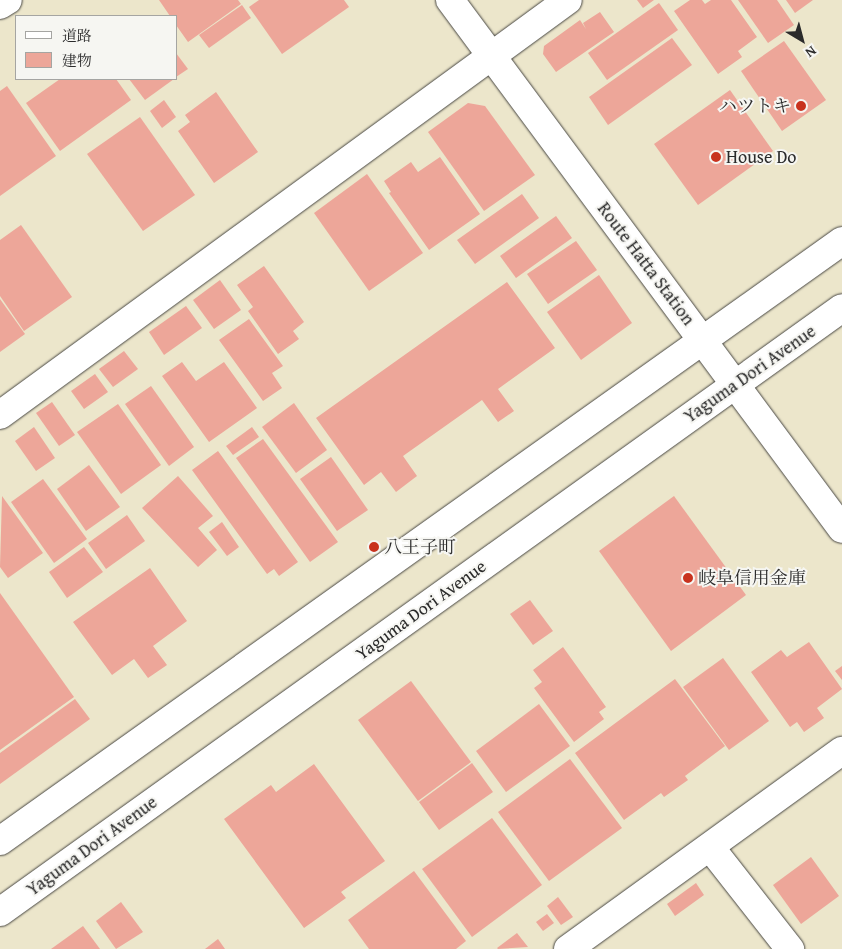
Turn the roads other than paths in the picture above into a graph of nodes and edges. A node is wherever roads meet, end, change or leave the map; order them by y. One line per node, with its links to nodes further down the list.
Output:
1 (8, 0): 4 (main road)
2 (450, 0): 5 (main road, Route Hatta Station)
3 (568, 0): 5 (main road)
4 (0, 5)
5 (491, 56): 8 (main road, Route Hatta Station); 10 (main road)
6 (842, 241): 8 (main road)
7 (842, 308): 9 (main road, Yaguma Dori Avenue)
8 (703, 341): 9 (main road, Route Hatta Station); 13 (main road)
9 (735, 384): 11 (main road, Route Hatta Station); 15 (main road, Yaguma Dori Avenue)
10 (0, 415)
11 (842, 529)
12 (842, 751): 14 (main road)
13 (0, 841)
14 (710, 847): 16 (main road); 17 (main road)
15 (0, 912)
16 (568, 949)
17 (790, 949)

